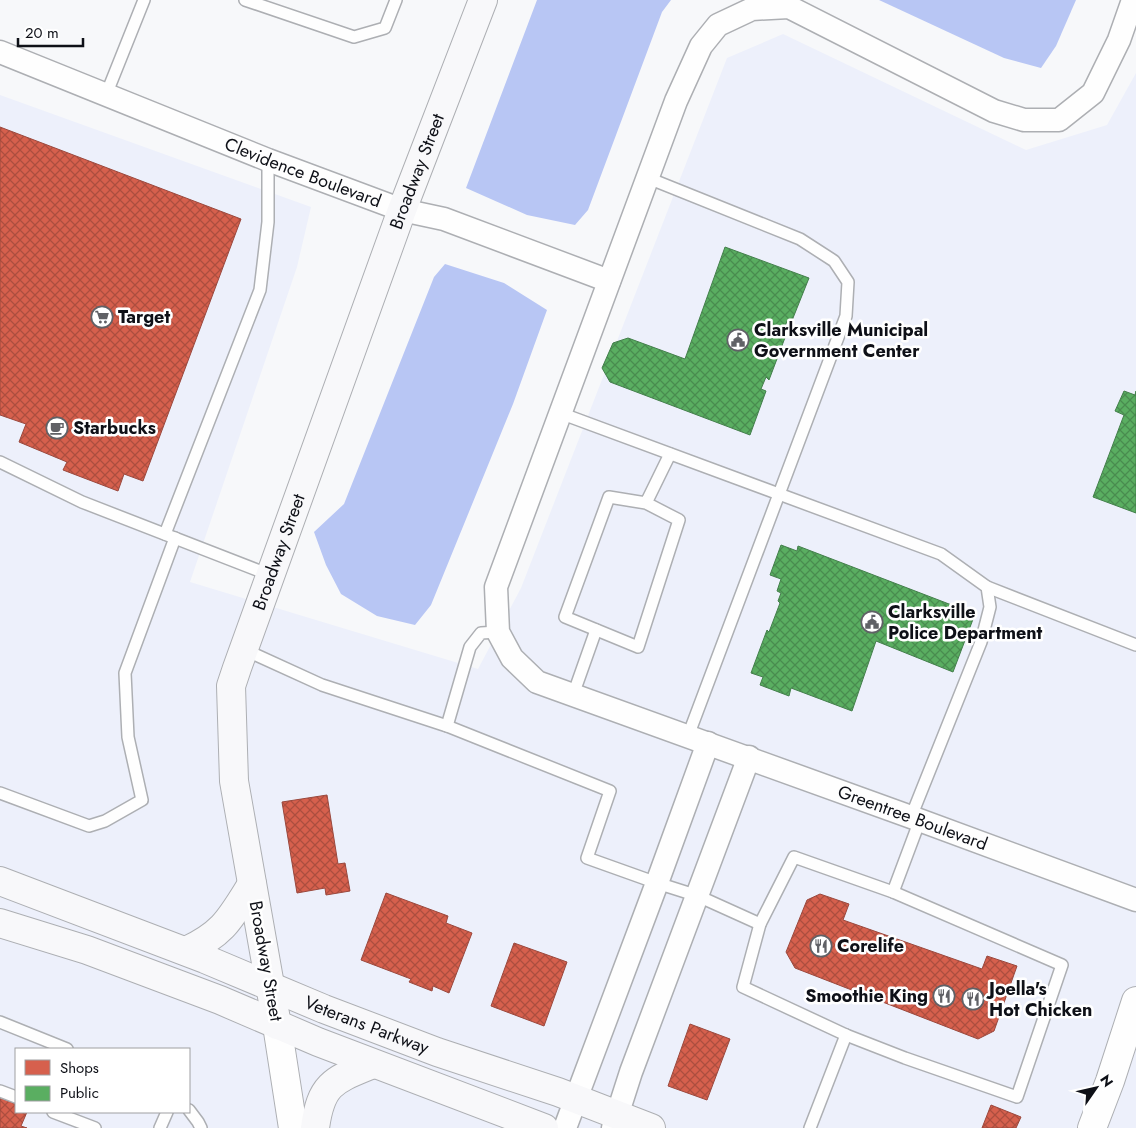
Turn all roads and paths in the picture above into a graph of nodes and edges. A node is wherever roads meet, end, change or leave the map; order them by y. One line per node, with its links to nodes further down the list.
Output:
1 (144, 0): 7 (lane)
2 (245, 0): 3 (lane)
3 (396, 0)
4 (483, 0): 10 (main road, Broadway Street)
5 (1133, 0): 9 (street)
6 (0, 52): 7 (street, Clevidence Boulevard)
7 (106, 95): 8 (street, Clevidence Boulevard)
8 (268, 160): 10 (street, Clevidence Boulevard); 17 (lane)
9 (648, 178): 11 (street); 15 (lane)
10 (402, 210): 11 (street, Clevidence Boulevard); 18 (main road, Broadway Street)
11 (609, 281): 12 (street)
12 (560, 413): 13 (lane); 21 (street)
13 (670, 454): 15 (lane); 16 (lane)
14 (0, 462): 17 (lane)
15 (779, 494): 19 (lane); 26 (lane)
16 (646, 504): 20 (lane); 20 (lane)
17 (170, 536): 18 (lane); 28 (lane)
18 (270, 576): 23 (main road, Broadway Street)
19 (987, 587): 22 (lane); 29 (lane)
20 (596, 630): 24 (lane)
21 (498, 632): 24 (street, Greentree Boulevard); 25 (lane)
22 (1136, 644)
23 (243, 650): 25 (lane); 31 (main road, Broadway Street)
24 (573, 695): 26 (street, Greentree Boulevard)
25 (447, 726): 32 (lane)
26 (698, 739): 27 (street, Greentree Boulevard); 32 (street)
27 (749, 758): 29 (street, Greentree Boulevard); 34 (street)
28 (0, 793)
29 (916, 818): 33 (lane); 35 (street, Greentree Boulevard)
30 (0, 881): 38 (main road, Veterans Parkway)
31 (252, 884): 38 (main road); 39 (main road, Broadway Street)
32 (657, 884): 34 (lane); 48 (street)
33 (893, 892): 37 (lane); 43 (lane)
34 (698, 896): 37 (lane); 52 (street)
35 (1136, 900)
36 (0, 923): 42 (main road, Veterans Parkway)
37 (760, 924): 43 (lane)
38 (186, 952): 39 (main road, Veterans Parkway)
39 (270, 986): 42 (main road, Broadway Street); 48 (main road, Veterans Parkway)
40 (1136, 1001): 62 (street)
41 (0, 1022): 44 (lane)
42 (277, 1025): 45 (main road, Veterans Parkway); 56 (street, Broadway Street)
43 (846, 1035): 61 (lane)
44 (65, 1048)
45 (373, 1064): 57 (main road); 58 (main road, Veterans Parkway)
46 (0, 1091): 47 (lane)
47 (15, 1098)
48 (577, 1099): 52 (main road, Veterans Parkway); 59 (street)
49 (190, 1111): 55 (lane)
50 (56, 1113): 53 (lane)
51 (167, 1113): 54 (lane)
52 (615, 1122): 60 (main road, Veterans Parkway)
53 (95, 1128)
54 (160, 1128)
55 (201, 1128)
56 (293, 1128)
57 (315, 1128)
58 (544, 1128)
59 (565, 1128)
60 (651, 1128)
61 (810, 1128)
62 (1092, 1128)

